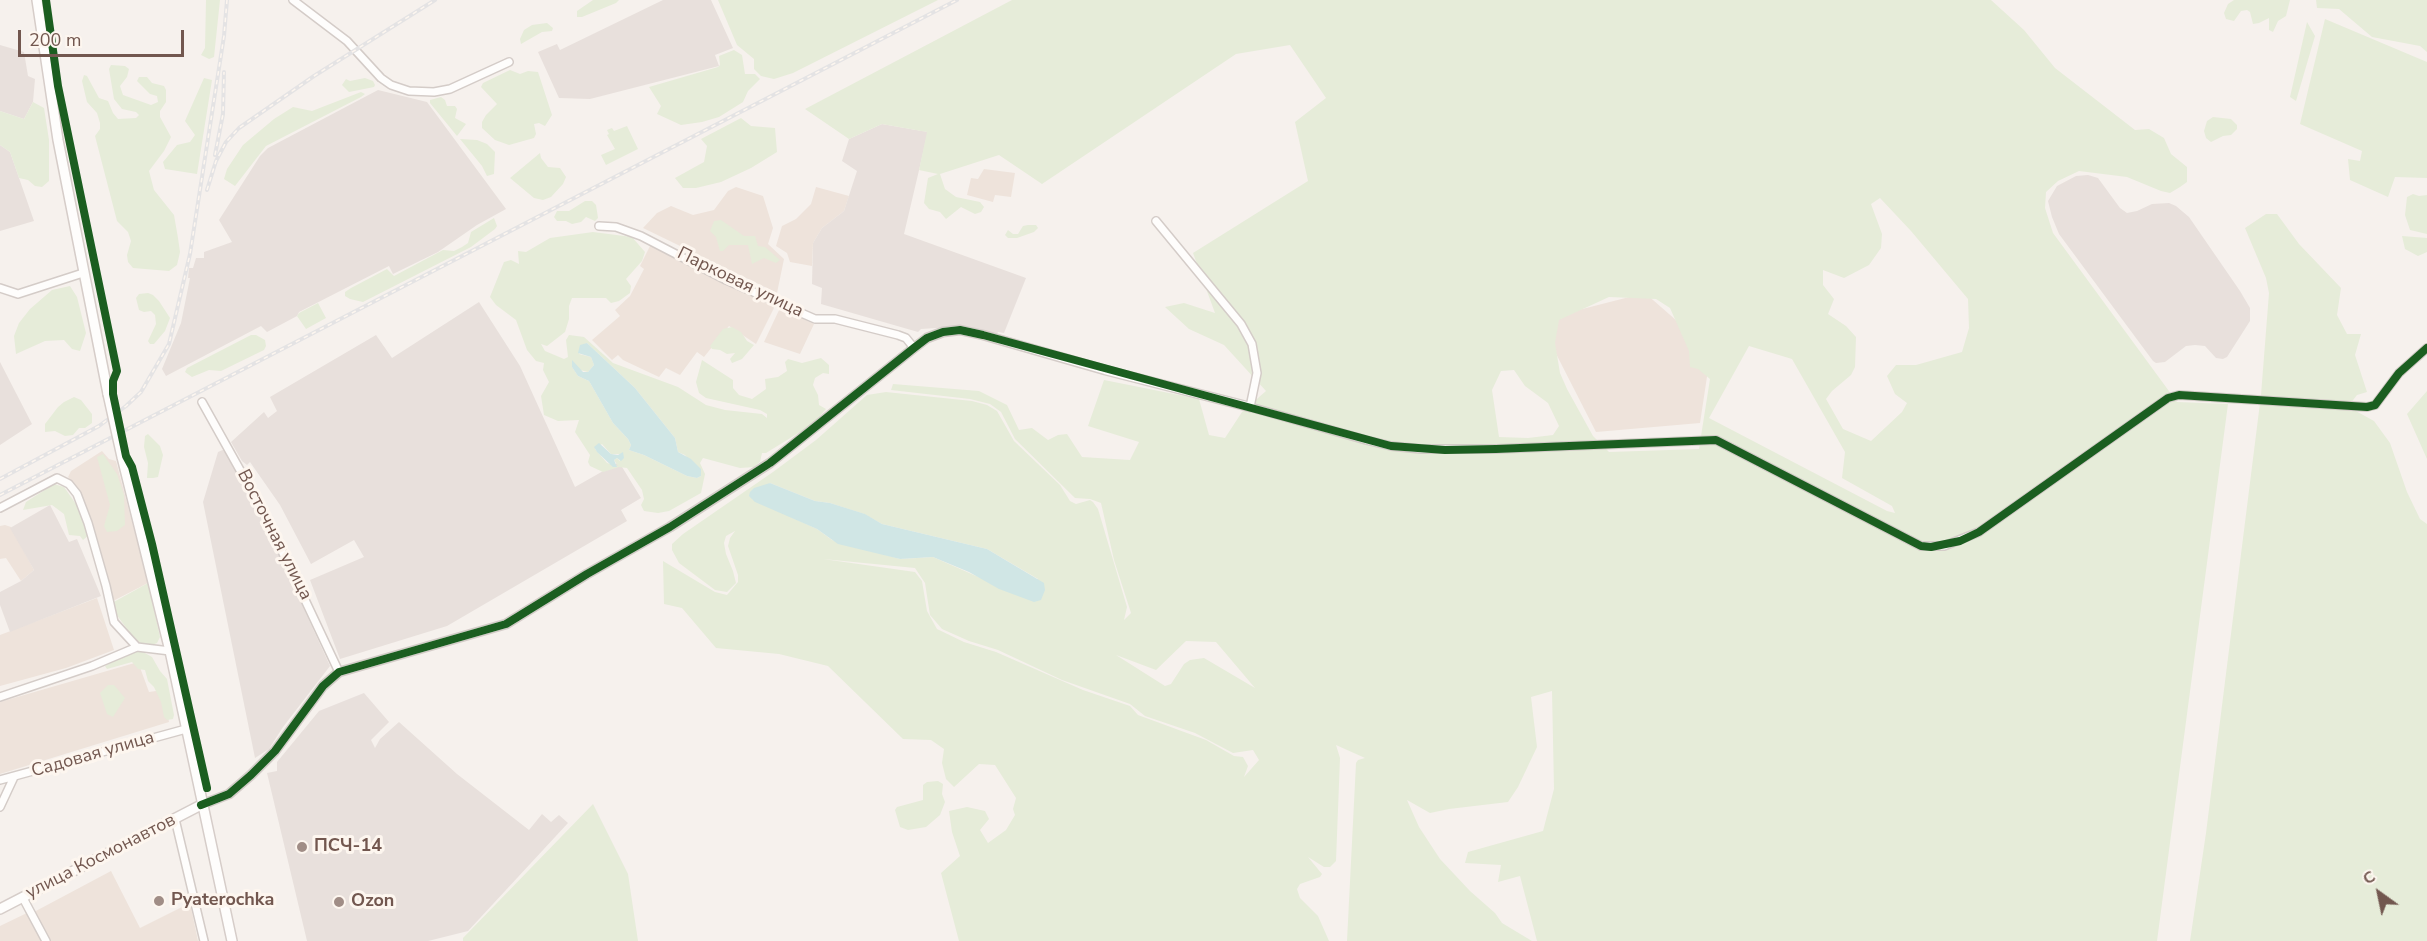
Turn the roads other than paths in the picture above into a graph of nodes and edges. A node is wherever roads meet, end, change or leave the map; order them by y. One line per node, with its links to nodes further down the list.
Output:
1 (37, 0): 6 (main road)
2 (293, 0): 3 (street)
3 (509, 62)
4 (1156, 221): 11 (street)
5 (599, 226): 8 (street, Парковая улица)
6 (83, 273): 7 (street); 14 (main road, bridge)
7 (0, 288)
8 (914, 348): 11 (street); 15 (street)
9 (2427, 348): 11 (street)
10 (202, 402): 15 (street, Восточная улица)
11 (1250, 407)
12 (0, 507): 13 (street)
13 (137, 647): 14 (street); 16 (street)
14 (170, 651): 17 (main road)
15 (339, 672): 20 (street)
16 (0, 697)
17 (186, 729): 18 (street, Садовая улица); 20 (main road)
18 (14, 777): 19 (street, Садовая улица); 21 (street)
19 (0, 780)
20 (201, 805): 22 (main road, улица Космонавтов); 27 (main road)
21 (0, 807)
22 (175, 819): 23 (main road, улица Космонавтов); 26 (street)
23 (23, 897): 24 (main road, улица Космонавтов); 25 (street)
24 (0, 909)
25 (46, 941)
26 (204, 941)
27 (232, 941)

